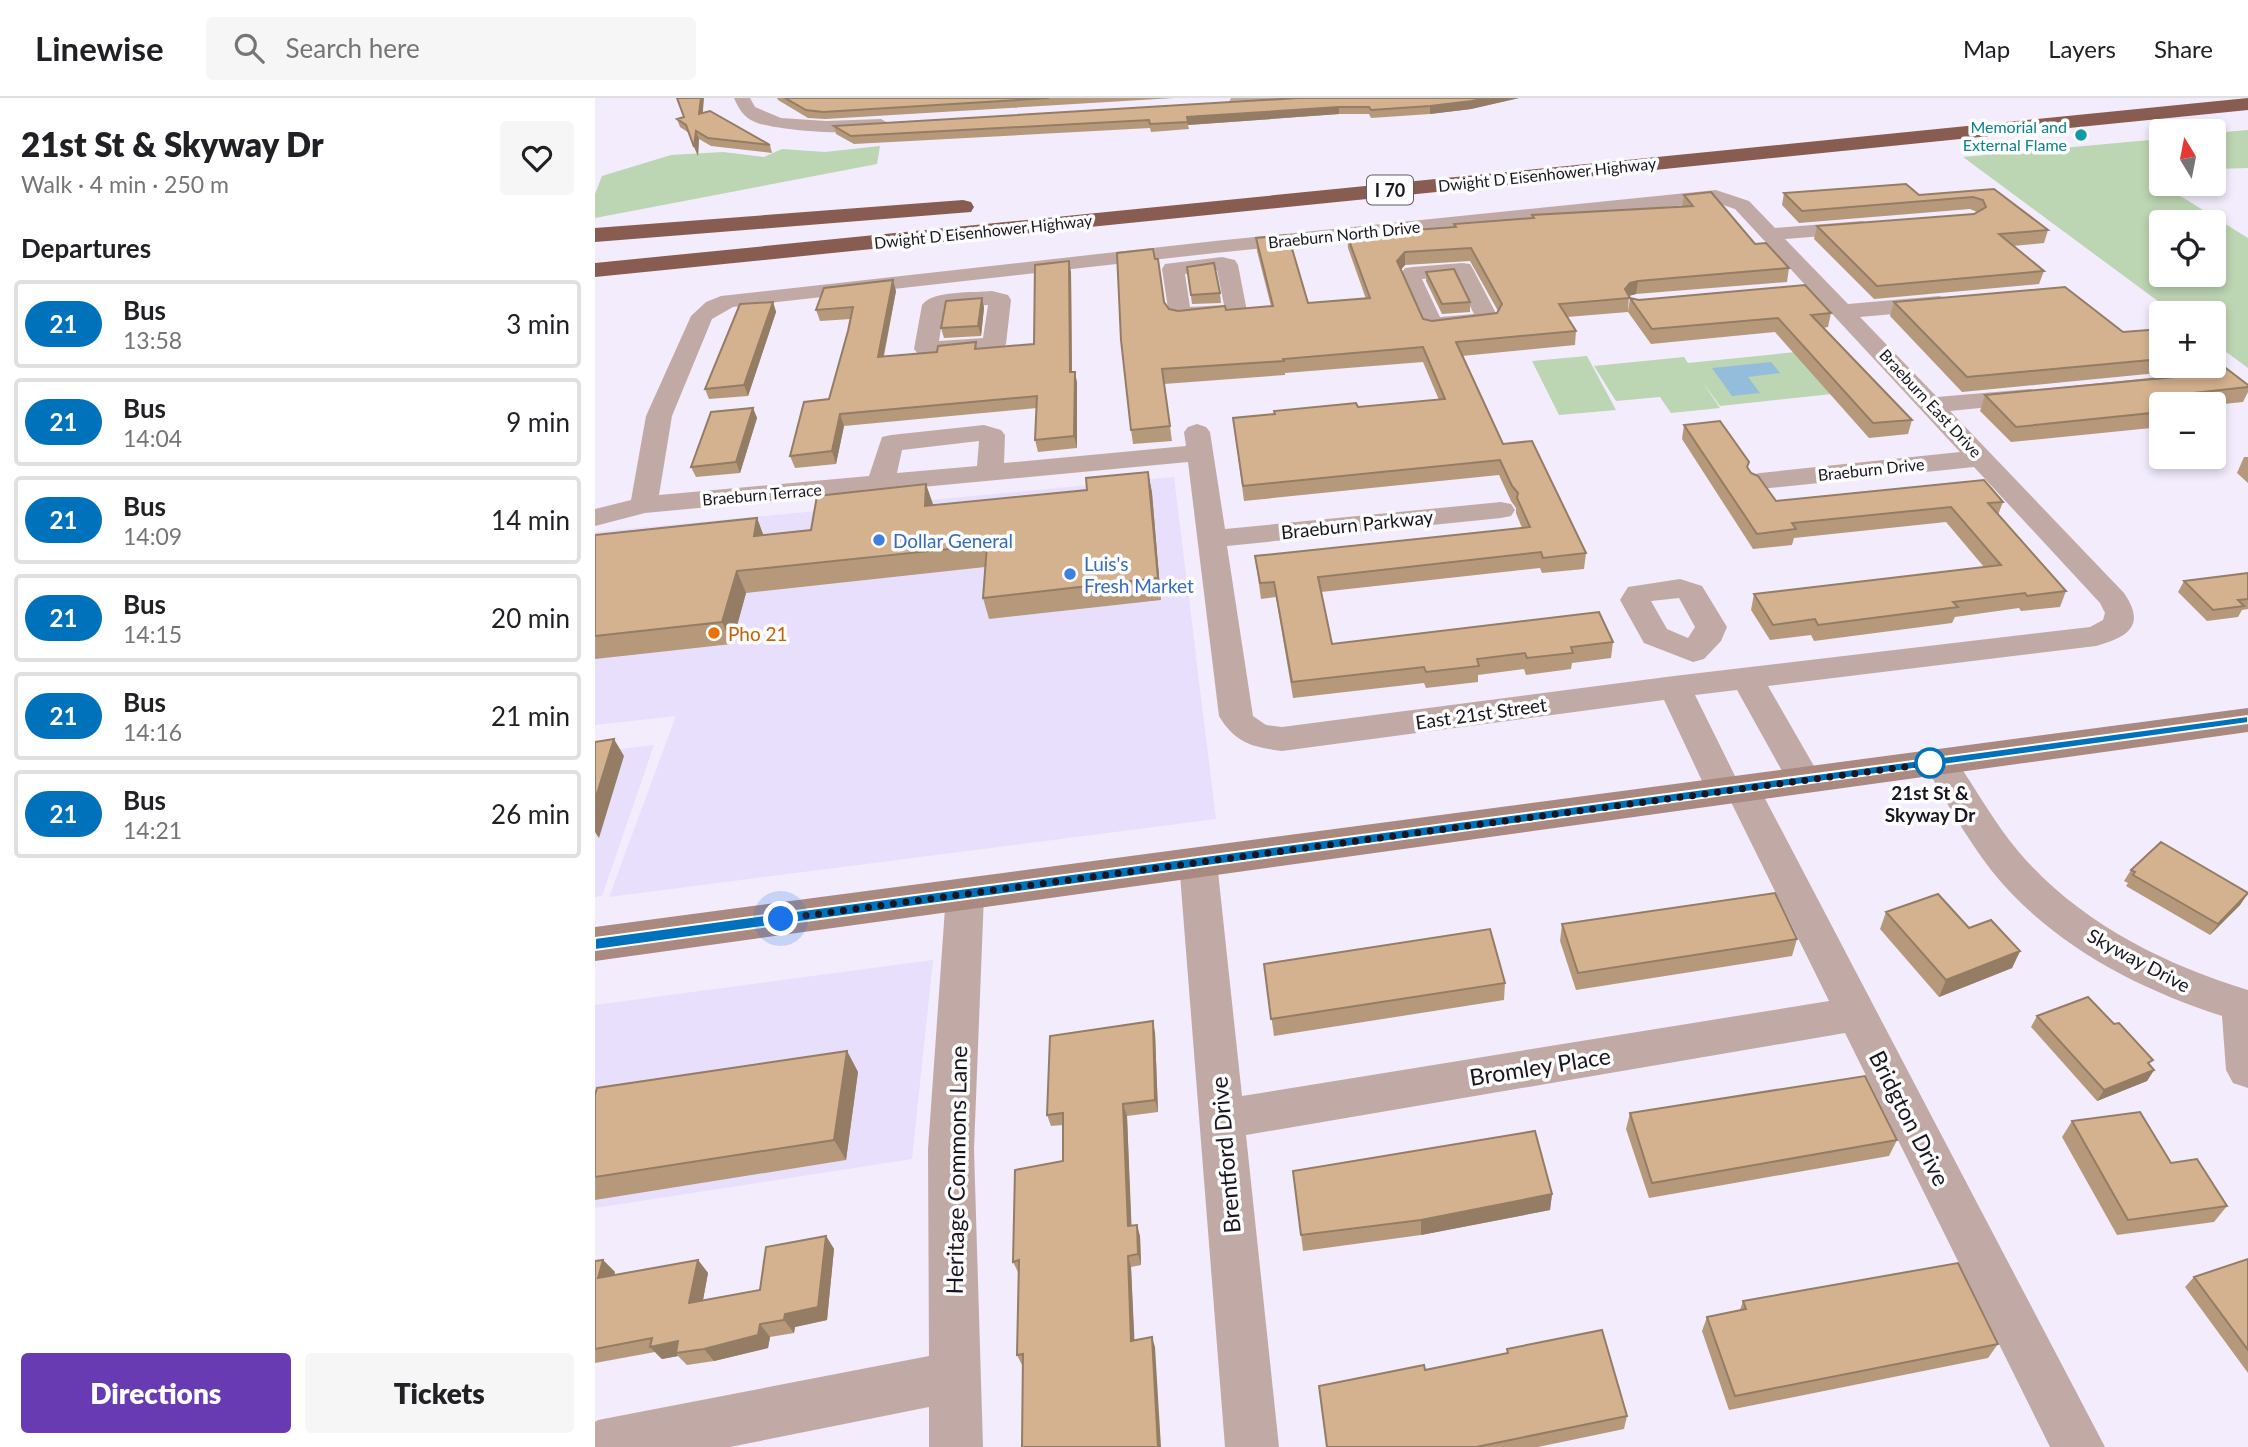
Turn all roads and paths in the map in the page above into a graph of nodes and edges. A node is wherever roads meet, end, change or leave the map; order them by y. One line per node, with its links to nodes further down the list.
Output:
1 (742, 98): 5 (street)
2 (1298, 98): 3 (street)
3 (1217, 103)
4 (2248, 105): 19 (highway, Dwight D Eisenhower Highway / I 70)
5 (898, 123)
6 (1862, 123): 7 (highway)
7 (1696, 139)
8 (1725, 197): 11 (street, Braeburn North Drive); 13 (street, Braeburn East Drive)
9 (1090, 199): 15 (highway, Dwight D Eisenhower Highway)
10 (982, 206): 14 (highway)
11 (1438, 224): 16 (street, Braeburn North Drive); 17 (street)
12 (1877, 226): 13 (street)
13 (1771, 234): 21 (street, Braeburn East Drive)
14 (595, 235)
15 (595, 248)
16 (1217, 255): 18 (street); 18 (street)
17 (1454, 255)
18 (1181, 259): 20 (street)
19 (595, 271)
20 (969, 274): 23 (street); 32 (street)
21 (1823, 288): 22 (street); 25 (street, Braeburn East Drive)
22 (1796, 290)
23 (970, 299)
24 (1966, 300): 25 (street)
25 (1845, 311): 27 (street, Braeburn East Drive)
26 (2057, 393): 27 (street)
27 (1932, 405): 28 (street, Braeburn East Drive)
28 (1981, 458): 30 (street, Braeburn Drive); 36 (street, Braeburn East Drive)
29 (990, 473): 31 (street, Braeburn Terrace); 31 (street); 35 (street, Braeburn Terrace)
30 (1761, 481)
31 (881, 483): 32 (street, Braeburn Terrace)
32 (644, 505): 34 (street, Braeburn Terrace)
33 (1501, 510): 35 (street, Braeburn Parkway)
34 (595, 518)
35 (1212, 539): 40 (street, East 21st Street)
36 (2119, 622): 38 (street, East 21st Street)
37 (1693, 652): 39 (street)
38 (1747, 678): 39 (street, East 21st Street); 43 (street)
39 (1710, 683): 40 (street, East 21st Street)
40 (1674, 687): 44 (street)
41 (2248, 720): 42 (main road)
42 (1941, 762): 43 (main road); 48 (street, Skyway Drive)
43 (1804, 780): 44 (main road)
44 (1733, 790): 45 (main road); 49 (street, Bridgton Drive)
45 (1198, 862): 46 (main road); 51 (street, Brentford Drive)
46 (965, 894): 47 (main road); 52 (street, Heritage Commons Lane)
47 (595, 944)
48 (2246, 1007): 50 (street)
49 (1857, 1014): 51 (street, Bromley Place); 56 (street, Bridgton Drive)
50 (2248, 1070)
51 (1222, 1119): 55 (street, Brentford Drive)
52 (956, 1376): 53 (street); 54 (street, Heritage Commons Lane)
53 (598, 1447)
54 (955, 1447)
55 (1252, 1447)
56 (2078, 1447)

